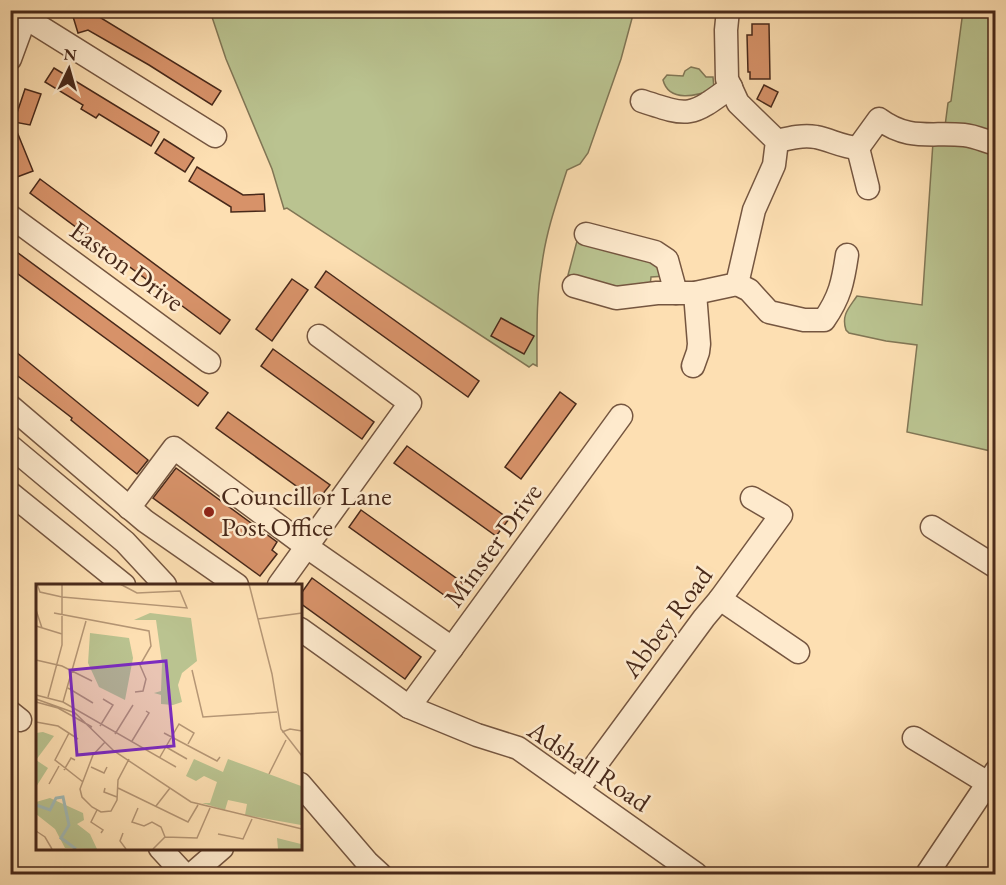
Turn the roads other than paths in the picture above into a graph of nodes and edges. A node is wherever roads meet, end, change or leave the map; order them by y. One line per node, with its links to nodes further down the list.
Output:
1 (728, 10): 4 (street)
2 (22, 13): 3 (street); 6 (street)
3 (10, 59)
4 (731, 87): 5 (street); 7 (street)
5 (642, 101)
6 (215, 136)
7 (777, 141): 9 (street); 14 (street)
8 (996, 144): 9 (street)
9 (858, 148): 10 (street)
10 (868, 188)
11 (10, 216): 18 (street, Easton Drive)
12 (586, 234): 16 (street)
13 (848, 255): 14 (street)
14 (737, 284): 16 (street)
15 (574, 286): 16 (street)
16 (676, 293): 19 (street)
17 (319, 336): 28 (street)
18 (209, 362)
19 (693, 366)
20 (10, 406): 25 (street)
21 (621, 417): 36 (street, Minster Drive)
22 (10, 446): 27 (street)
23 (10, 493): 30 (street)
24 (752, 498): 34 (street, Abbey Road)
25 (137, 514): 27 (street); 28 (street); 32 (street)
26 (932, 527): 29 (street)
27 (125, 542): 31 (street)
28 (307, 547): 33 (street); 36 (street)
29 (996, 567)
30 (123, 584)
31 (164, 584)
32 (236, 584)
33 (280, 584)
34 (720, 599): 37 (street); 42 (street, Abbey Road)
35 (302, 630): 38 (street, Adshall Road)
36 (452, 648): 38 (street, Minster Drive)
37 (798, 652)
38 (409, 707): 42 (street, Adshall Road)
39 (914, 738): 40 (street)
40 (993, 781): 49 (street)
41 (302, 786): 47 (street)
42 (578, 789): 48 (street, Adshall Road)
43 (161, 849): 45 (street)
44 (221, 849): 46 (street)
45 (184, 874)
46 (192, 874)
47 (380, 874)
48 (696, 874)
49 (927, 874)

